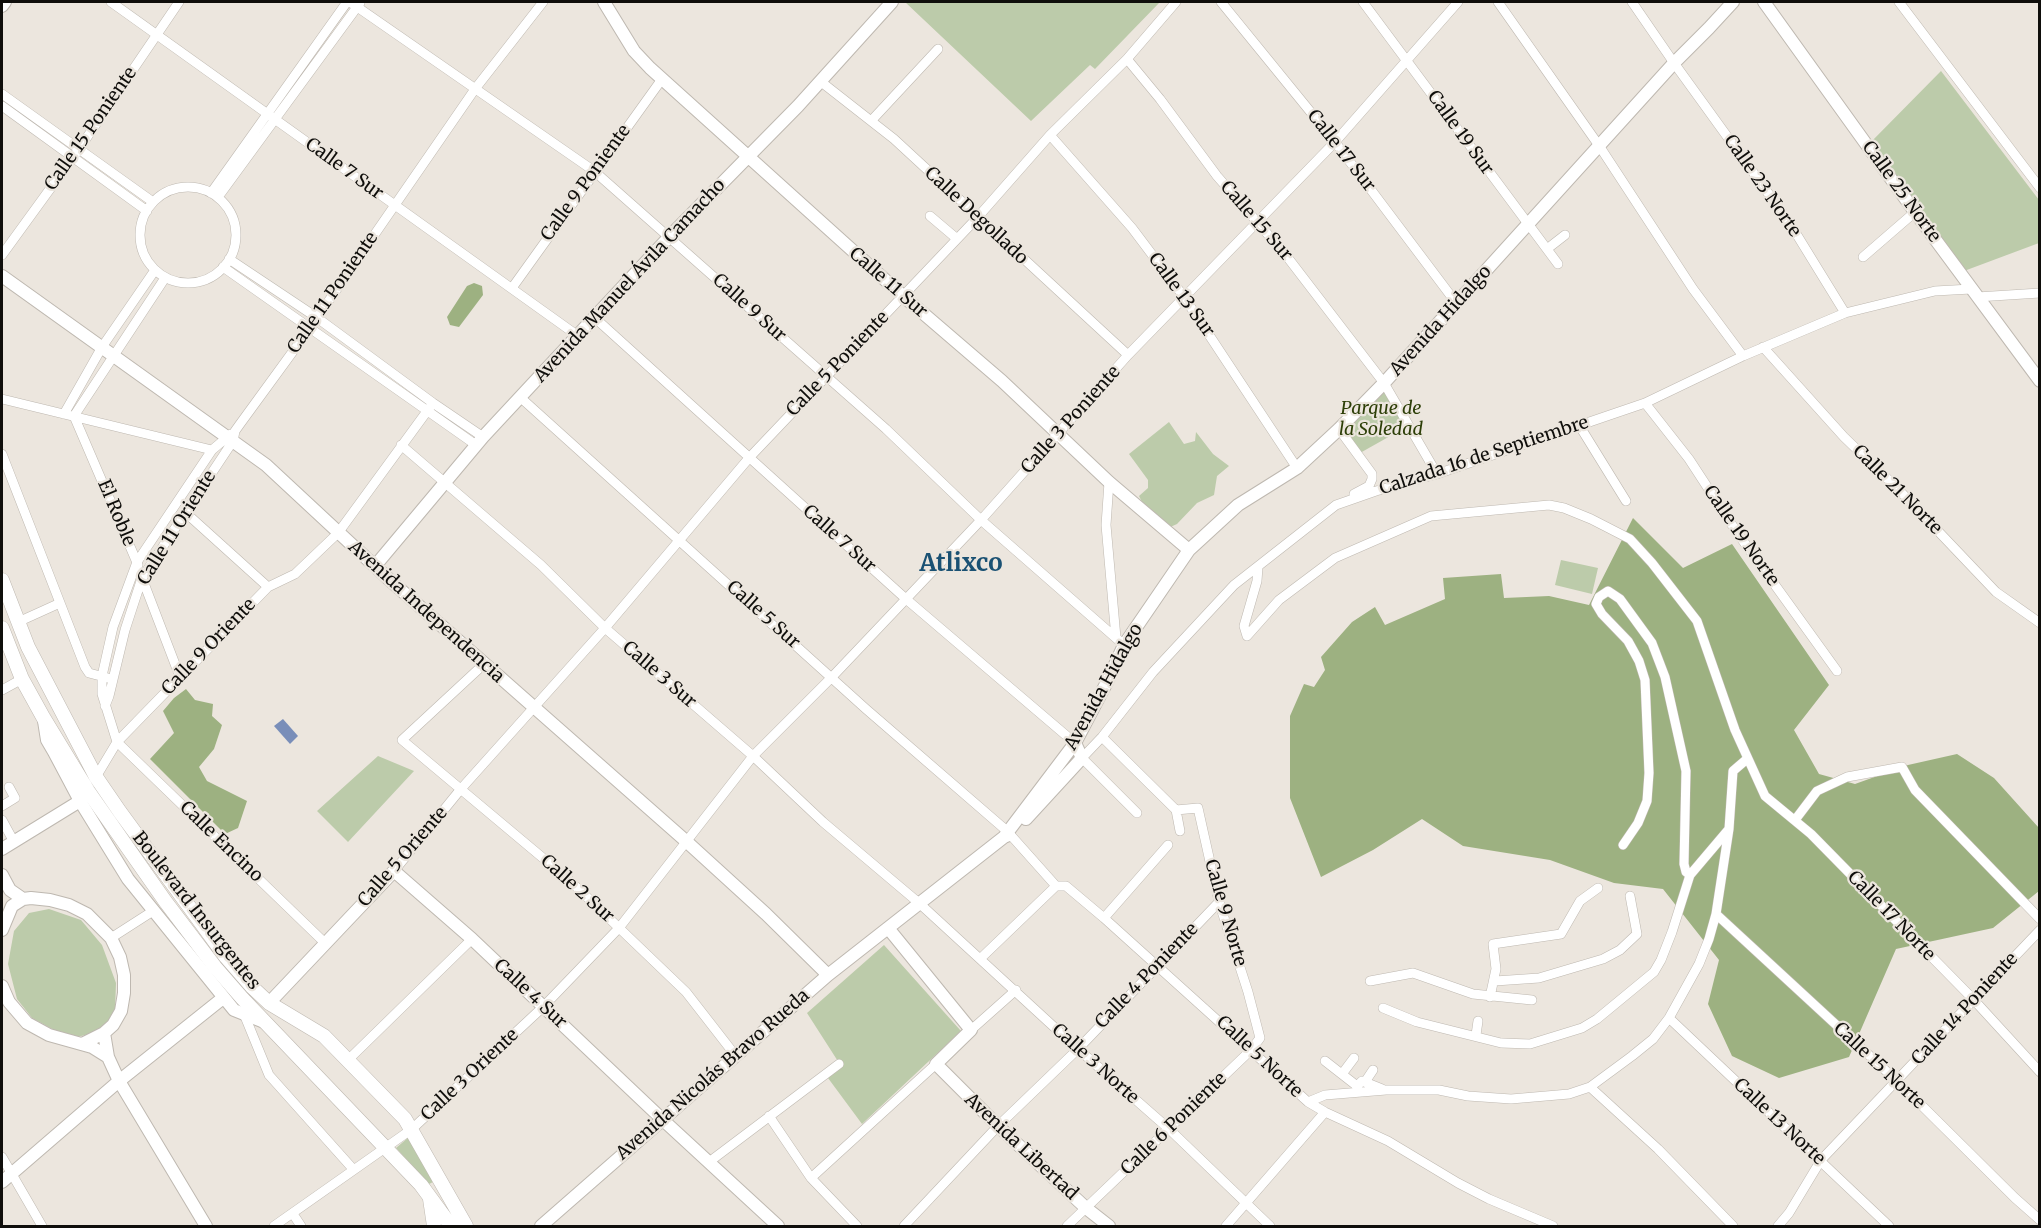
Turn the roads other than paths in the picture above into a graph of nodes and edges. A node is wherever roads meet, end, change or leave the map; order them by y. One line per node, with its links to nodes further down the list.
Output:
1 (5, 2): 17 (street)
2 (111, 2): 18 (street, Calle 7 Sur)
3 (179, 2): 18 (street, Calle 15 Poniente)
4 (543, 2): 25 (street, Calle 11 Poniente)
5 (604, 2): 23 (street, Calle 11 Sur)
6 (892, 2): 24 (street, Avenida Manuel Ávila Camacho)
7 (1176, 2): 20 (street, Calle 5 Poniente)
8 (1221, 2): 32 (street, Calle 17 Sur)
9 (1363, 2): 21 (street, Calle 19 Sur)
10 (1458, 2): 21 (street, Calle 3 Poniente)
11 (1498, 2): 33 (street)
12 (1632, 2): 22 (street, Calle 23 Norte)
13 (1733, 2): 22 (street, Avenida Hidalgo)
14 (1764, 2): 43 (street, Calle 25 Norte)
15 (1899, 2): 38 (street)
16 (354, 3): 25 (street, Calle 9 Sur); 28 (street); 29 (street)
17 (2, 6)
18 (156, 33): 28 (street, Calle 7 Sur); 34 (street, Calle 15 Poniente)
19 (938, 49): 30 (street)
20 (1127, 59): 31 (street, Calle 5 Poniente); 46 (street, Calle 15 Sur)
21 (1407, 61): 32 (street, Calle 3 Poniente); 47 (street, Calle 19 Sur)
22 (1674, 63): 33 (street, Avenida Hidalgo); 65 (street, Calle 23 Norte)
23 (662, 79): 36 (street, Calle 11 Sur); 37 (street, Calle 9 Poniente)
24 (820, 81): 30 (street, Calle Degollado); 36 (street, Avenida Manuel Ávila Camacho)
25 (475, 89): 37 (street, Calle 9 Sur); 41 (street, Calle 11 Poniente)
26 (2, 94): 34 (street)
27 (2, 106): 35 (street)
28 (267, 113): 29 (street, Calle 7 Sur); 39 (street)
29 (276, 119): 39 (street); 41 (street, Calle 7 Sur)
30 (871, 121): 45 (street, Calle Degollado)
31 (1050, 135): 45 (street, Calle 5 Poniente); 63 (street, Calle 13 Sur)
32 (1335, 142): 46 (street, Calle 3 Poniente); 64 (street, Calle 17 Sur)
33 (1600, 147): 47 (street, Avenida Hidalgo); 74 (street)
34 (79, 149): 35 (street, Calle 15 Poniente); 40 (street)
35 (73, 157): 42 (street); 52 (street, Calle 15 Poniente)
36 (748, 157): 49 (street, Avenida Manuel Ávila Camacho); 62 (street, Calle 11 Sur)
37 (594, 171): 49 (street, Calle 9 Sur); 59 (street, Calle 9 Poniente)
38 (2040, 188)
39 (215, 195): 40 (street); 54 (street)
40 (153, 202): 42 (street)
41 (395, 205): 59 (street, Calle 7 Sur); 66 (street, Calle 11 Poniente)
42 (147, 211): 56 (street)
43 (1915, 212): 53 (street); 60 (street, Calle 25 Norte)
44 (930, 216): 50 (street)
45 (977, 218): 50 (street, Calle 5 Poniente); 73 (street, Calle Degollado)
46 (1258, 223): 63 (street, Calle 3 Poniente); 77 (street, Calle 15 Sur)
47 (1527, 225): 51 (street, Calle 19 Sur); 64 (street, Avenida Hidalgo)
48 (1565, 235): 51 (street)
49 (670, 236): 67 (street, Avenida Manuel Ávila Camacho); 76 (street, Calle 9 Sur)
50 (956, 238): 62 (street, Calle 5 Poniente)
51 (1547, 249): 55 (street, Calle 19 Sur)
52 (2, 255)
53 (1863, 257)
54 (226, 263): 58 (street); 66 (street); 68 (street)
55 (1558, 264)
56 (155, 270): 58 (street); 70 (street)
57 (2, 276): 70 (street, Avenida Independencia)
58 (165, 278): 72 (street)
59 (512, 288): 69 (street, Calle 7 Sur)
60 (1974, 293): 61 (street, Calzada 16 de Septiembre); 65 (street, Calzada 16 de Septiembre); 75 (street, Calle 25 Norte)
61 (2040, 293)
62 (903, 296): 76 (street, Calle 5 Poniente); 86 (street, Calle 11 Sur)
63 (1184, 297): 73 (street, Calle 3 Poniente); 93 (street, Calle 13 Sur)
64 (1457, 303): 77 (street, Avenida Hidalgo)
65 (1845, 313): 71 (street, Calzada 16 de Septiembre)
66 (316, 318): 68 (street, Calle 11 Poniente); 81 (street)
67 (595, 318): 69 (street, Avenida Manuel Ávila Camacho); 92 (street, Calle 7 Sur)
68 (310, 328): 81 (street); 87 (street, Calle 11 Poniente)
69 (578, 336): 78 (street, Avenida Manuel Ávila Camacho)
70 (102, 347): 72 (street, Avenida Independencia); 82 (street)
71 (1763, 347): 74 (street, Calzada 16 de Septiembre); 113 (street, Calle 21 Norte)
72 (113, 355): 83 (street); 87 (street, Avenida Independencia)
73 (1128, 355): 86 (street, Calle 3 Poniente)
74 (1743, 356): 80 (street, Calzada 16 de Septiembre)
75 (2037, 374)
76 (826, 378): 92 (street, Calle 5 Poniente); 100 (street, Calle 9 Sur)
77 (1384, 384): 85 (street, Avenida Hidalgo); 94 (street)
78 (521, 398): 88 (street, Avenida Manuel Ávila Camacho); 102 (street, Calle 5 Sur)
79 (2, 399): 82 (street)
80 (1645, 403): 84 (street, Calzada 16 de Septiembre); 118 (street, Calle 19 Norte)
81 (430, 407): 88 (street); 89 (street)
82 (64, 414): 83 (street)
83 (74, 416): 90 (street); 104 (street, El Roble)
84 (1579, 424): 94 (street, Calzada 16 de Septiembre); 97 (street)
85 (1339, 429): 93 (street, Avenida Hidalgo); 98 (street)
86 (1058, 435): 96 (street, Calle 11 Sur); 100 (street, Calle 3 Poniente)
87 (232, 436): 90 (street, Calle 11 Oriente); 99 (street, Calle 11 Oriente); 101 (street, Avenida Independencia)
88 (479, 441): 95 (street, Avenida Manuel Ávila Camacho)
89 (401, 446): 95 (street, Calle 3 Sur); 101 (street)
90 (212, 450): 104 (street, Calle 11 Oriente)
91 (2, 454): 111 (street)
92 (748, 458): 102 (street, Calle 5 Poniente); 110 (street, Calle 7 Sur)
93 (1297, 468): 103 (street, Avenida Hidalgo)
94 (1437, 474): 98 (street, Calzada 16 de Septiembre)
95 (443, 482): 105 (street, Avenida Manuel Ávila Camacho); 115 (street, Calle 3 Sur)
96 (1109, 482): 103 (street, Calle 11 Sur); 116 (street)
97 (1626, 501)
98 (1336, 505): 106 (street, Calzada 16 de Septiembre)
99 (186, 513): 107 (street, Calle 11 Oriente); 109 (street)
100 (981, 520): 110 (street, Calle 3 Poniente); 116 (street, Calle 9 Sur)
101 (338, 533): 105 (street, Avenida Independencia); 109 (street, Calle 9 Oriente)
102 (680, 540): 115 (street, Calle 5 Poniente); 121 (street, Calle 5 Sur)
103 (1189, 550): 116 (street, Avenida Hidalgo)
104 (137, 562): 107 (street, El Roble); 119 (street, Calle 11 Oriente)
105 (375, 566): 117 (street, Avenida Independencia)
106 (1258, 567): 127 (street, Calzada 16 de Septiembre); 132 (street, Calle 17 Norte)
107 (142, 578): 120 (street, El Roble); 122 (street, Calle 11 Oriente)
108 (2, 580): 112 (main road, Boulevard Insurgentes)
109 (268, 587): 120 (street, Calle 9 Oriente)
110 (906, 599): 121 (street, Calle 3 Poniente); 129 (street, Calle 7 Sur)
111 (60, 603): 112 (street); 119 (street)
112 (18, 622): 133 (main road, Boulevard Insurgentes)
113 (2040, 623)
114 (2, 628): 123 (main road, Boulevard Insurgentes)
115 (604, 628): 126 (street, Calle 5 Poniente); 130 (street, Calle 3 Sur)
116 (1120, 641): 129 (street, Avenida Hidalgo)
117 (484, 664): 126 (street, Avenida Independencia); 135 (street, Calle 2 Sur)
118 (1837, 670)
119 (102, 676): 122 (street); 125 (street, Calle 11 Oriente)
120 (180, 677): 128 (street, Calle 9 Oriente)
121 (832, 677): 130 (street, Calle 3 Poniente); 144 (street, Calle 5 Sur)
122 (112, 678): 125 (street, Calle 11 Oriente)
123 (22, 679): 124 (street); 136 (main road, Boulevard Insurgentes)
124 (2, 690)
125 (105, 706): 128 (street)
126 (533, 708): 135 (street, Calle 5 Oriente); 146 (street, Avenida Independencia)
127 (1102, 737): 131 (street, Calzada 16 de Septiembre); 138 (street)
128 (117, 742): 133 (street, Calle 9 Oriente); 171 (street, Calle Encino)
129 (1075, 743): 131 (street, Calle 7 Sur); 144 (street, Avenida Hidalgo)
130 (753, 756): 146 (street, Calle 3 Poniente); 159 (street, Calle 3 Sur)
131 (1082, 758): 139 (street); 144 (street, Avenida Hidalgo)
132 (1747, 759): 141 (street, Calle 17 Norte); 142 (street)
133 (96, 777): 136 (street); 183 (main road, Boulevard Insurgentes)
134 (9, 787): 137 (street)
135 (460, 790): 150 (street, Calle 5 Oriente); 165 (street, Calle 2 Sur)
136 (84, 796): 145 (street); 161 (street, Boulevard Insurgentes); 190 (main road, Boulevard Insurgentes)
137 (2, 806)
138 (1176, 810): 143 (street); 158 (street, Calle 9 Norte)
139 (1137, 813)
140 (2, 820): 145 (street)
141 (1795, 820): 164 (street); 181 (street, Calle 17 Norte)
142 (1729, 829): 152 (street); 162 (street)
143 (1180, 831)
144 (1007, 834): 153 (street, Calle 5 Norte); 159 (street, Avenida Hidalgo)
145 (14, 842): 149 (street)
146 (687, 842): 165 (street, Calle 3 Oriente); 174 (street, Avenida Independencia)
147 (1168, 845): 163 (street)
148 (1623, 845): 152 (street)
149 (2, 849)
150 (394, 871): 170 (street, Calle 4 Sur); 171 (street, Calle 5 Oriente)
151 (2, 875): 155 (street)
152 (1690, 875): 193 (street)
153 (1056, 886): 163 (street, Calle 5 Norte); 172 (street)
154 (1598, 888): 176 (street)
155 (10, 890): 157 (street); 160 (street)
156 (1630, 896): 176 (street)
157 (23, 899): 160 (street); 169 (street)
158 (1219, 902): 173 (street, Calle 4 Poniente); 194 (street, Calle 9 Norte)
159 (919, 903): 166 (street, Avenida Hidalgo); 172 (street, Calle 3 Norte)
160 (12, 906): 167 (street)
161 (153, 911): 169 (street); 180 (street, Boulevard Insurgentes)
162 (1716, 914): 188 (street); 209 (street, Calle 15 Norte)
163 (1104, 918): 173 (street, Calle 5 Norte)
164 (2040, 919)
165 (619, 928): 185 (street, Calle 3 Oriente); 198 (street, Calle 2 Sur)
166 (888, 928): 174 (street, Avenida Nicolás Bravo Rueda); 191 (street)
167 (2, 930)
168 (2040, 930): 181 (street, Calle 14 Poniente)
169 (111, 938): 192 (street)
170 (472, 939): 185 (street, Calle 4 Sur); 201 (street)
171 (325, 943): 183 (street, Calle 5 Oriente)
172 (981, 958): 178 (street, Calle 3 Norte)
173 (1158, 965): 196 (street, Calle 4 Poniente); 197 (street, Calle 5 Norte)
174 (828, 975): 198 (street, Avenida Nicolás Bravo Rueda)
175 (1370, 981): 179 (street)
176 (1495, 981): 179 (street)
177 (2, 986): 184 (street)
178 (1016, 990): 191 (street); 196 (street, Calle 3 Norte)
179 (1490, 997): 182 (street)
180 (223, 998): 187 (street, Boulevard Insurgentes); 208 (street)
181 (1973, 999): 206 (street, Calle 17 Norte); 209 (street, Calle 14 Poniente)
182 (1532, 1000)
183 (269, 1003): 201 (main road, Boulevard Insurgentes)
184 (5, 1004): 195 (street)
185 (543, 1007): 216 (street, Calle 4 Sur); 218 (street, Calle 3 Oriente)
186 (1383, 1008): 193 (street)
187 (244, 1014): 190 (street, Boulevard Insurgentes); 224 (street)
188 (1669, 1018): 211 (street); 222 (street, Calle 13 Norte)
189 (1478, 1021): 193 (street)
190 (264, 1022): 220 (main road, Boulevard Insurgentes)
191 (971, 1030): 204 (street)
192 (104, 1033): 195 (street); 199 (street)
193 (1476, 1035)
194 (1260, 1038): 197 (street, Calle 6 Poniente)
195 (82, 1044): 199 (street)
196 (1078, 1049): 217 (street, Calle 4 Poniente); 219 (street, Calle 3 Norte)
197 (1251, 1050): 213 (street, Calle 5 Norte); 219 (street, Calle 6 Poniente)
198 (735, 1055): 216 (street, Avenida Nicolás Bravo Rueda)
199 (108, 1057): 208 (street)
200 (1354, 1058): 207 (street)
201 (348, 1060): 218 (main road, Boulevard Insurgentes)
202 (1325, 1061): 207 (street)
203 (839, 1064): 215 (street)
204 (936, 1064): 217 (street, Avenida Libertad); 226 (street)
205 (1373, 1070): 210 (street)
206 (2040, 1072)
207 (1342, 1074): 210 (street)
208 (119, 1081): 225 (street); 233 (street)
209 (1897, 1081): 222 (street, Calle 14 Poniente); 231 (street, Calle 15 Norte)
210 (1365, 1082): 212 (street)
211 (1590, 1087): 212 (street); 248 (street)
212 (1386, 1090): 213 (street)
213 (1308, 1102): 214 (street, Calle 5 Norte)
214 (1325, 1112): 228 (street); 247 (street, Calle 5 Norte)
215 (769, 1116): 223 (street); 226 (street)
216 (663, 1120): 223 (street, Calle 4 Sur); 239 (street, Avenida Nicolás Bravo Rueda)
217 (998, 1126): 229 (street, Avenida Libertad); 242 (street, Calle 4 Poniente)
218 (412, 1129): 220 (street, Calle 3 Oriente); 238 (main road, Boulevard Insurgentes)
219 (1169, 1130): 228 (street, Calle 3 Norte); 229 (street, Calle 6 Poniente)
220 (389, 1146): 224 (street, Calle 3 Oriente); 227 (main road, Boulevard Insurgentes)
221 (2, 1156): 225 (street)
222 (1821, 1160): 249 (street, Calle 14 Poniente); 250 (street, Calle 13 Norte)
223 (709, 1162): 240 (street, Calle 4 Sur)
224 (353, 1169): 230 (street, Calle 3 Oriente)
225 (6, 1178): 232 (street)
226 (811, 1178): 241 (street)
227 (429, 1194): 236 (main road); 237 (main road, Boulevard Insurgentes)
228 (1247, 1203): 245 (street); 246 (street, Calle 3 Norte)
229 (1086, 1208): 243 (street, Calle 6 Poniente); 244 (street, Avenida Libertad)
230 (293, 1214): 234 (street, Calle 3 Oriente); 235 (street)
231 (2040, 1220)
232 (42, 1227)
233 (206, 1227)
234 (274, 1227)
235 (301, 1227)
236 (434, 1227)
237 (451, 1227)
238 (466, 1227)
239 (541, 1227)
240 (778, 1227)
241 (857, 1227)
242 (904, 1227)
243 (1067, 1227)
244 (1109, 1227)
245 (1226, 1227)
246 (1270, 1227)
247 (1553, 1227)
248 (1733, 1227)
249 (1778, 1227)
250 (1889, 1227)

